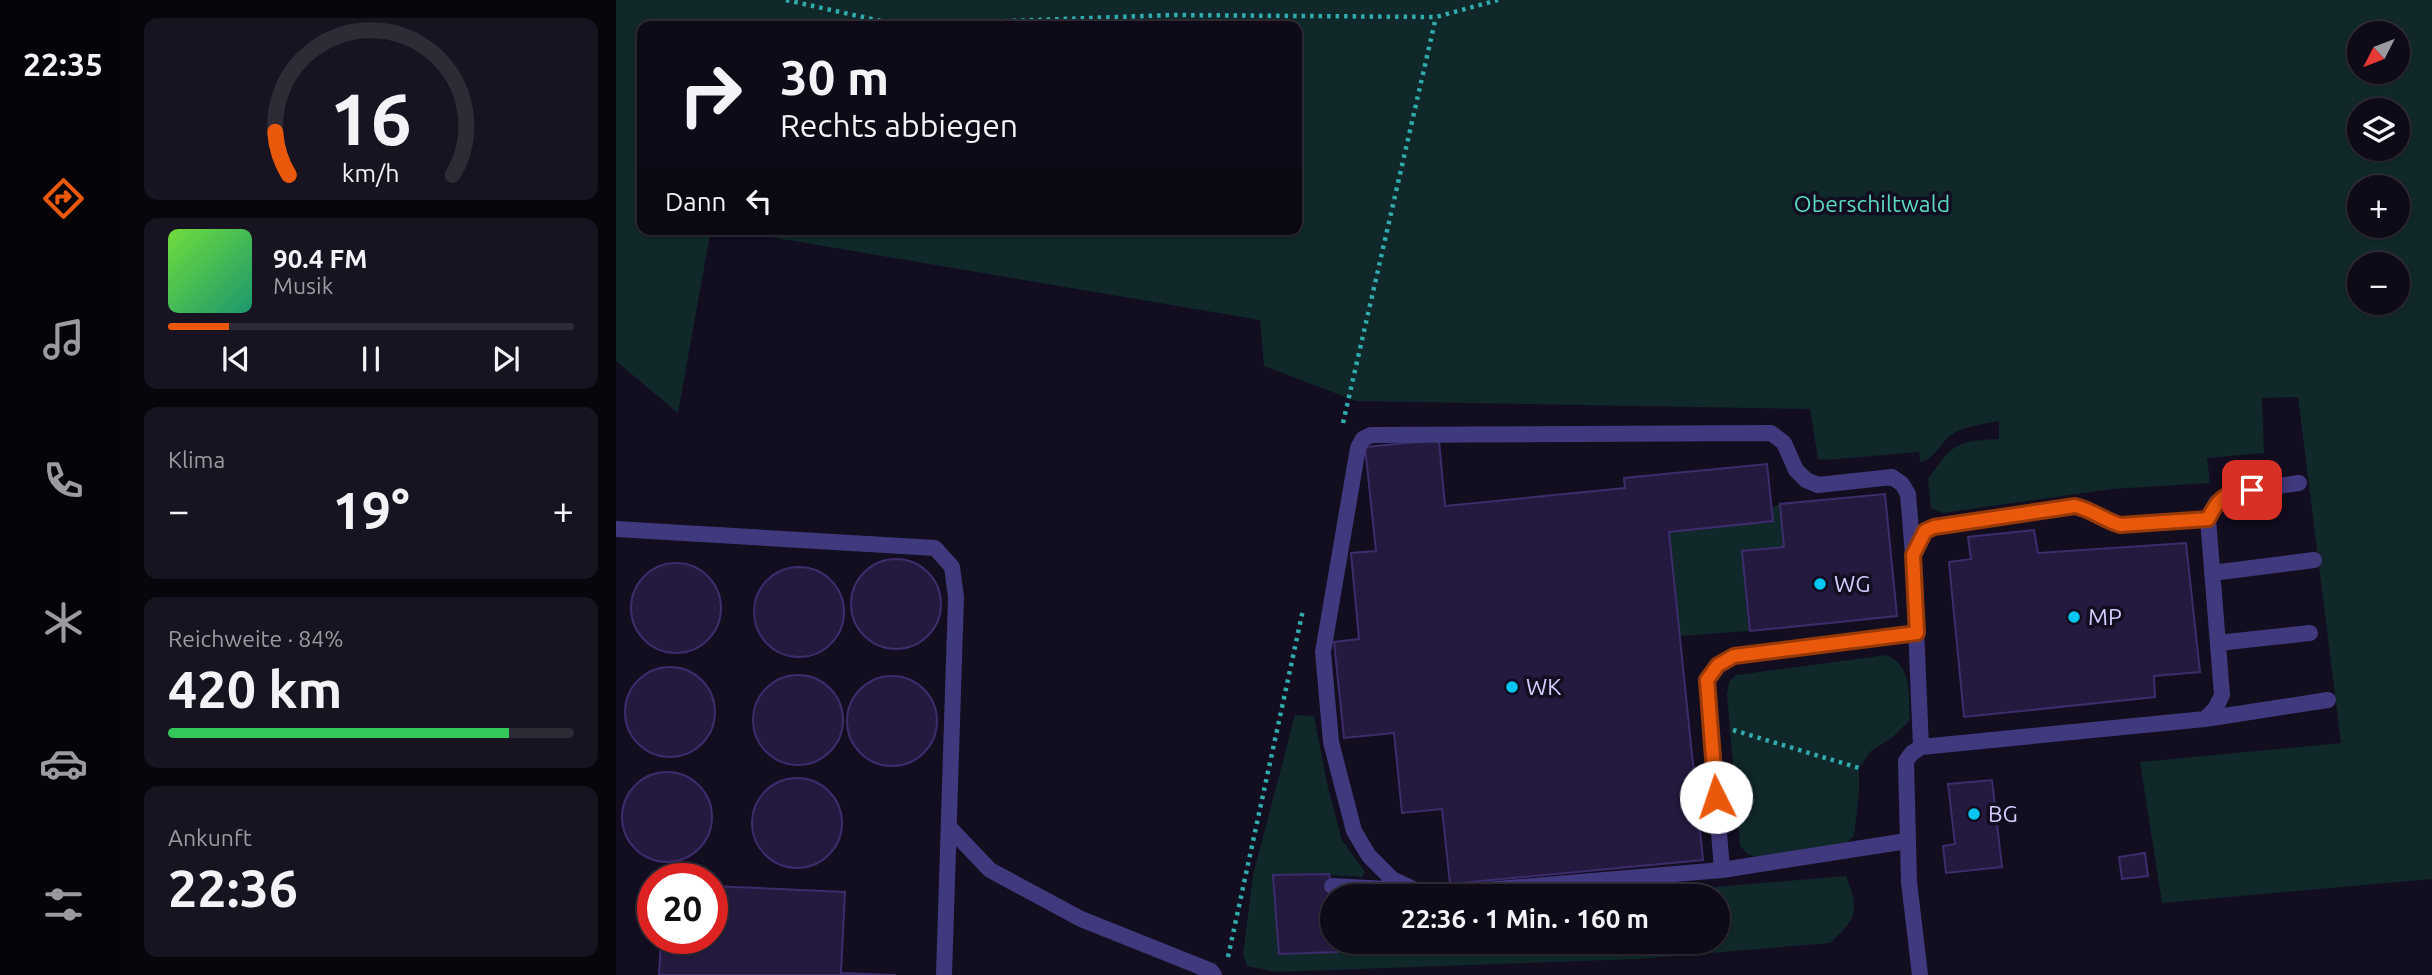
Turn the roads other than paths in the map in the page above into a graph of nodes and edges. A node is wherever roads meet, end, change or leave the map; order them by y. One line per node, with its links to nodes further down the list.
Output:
1 (2299, 483): 2 (lane)
2 (2208, 519): 4 (lane); 6 (lane)
3 (616, 529): 13 (lane)
4 (1913, 555): 7 (lane); 16 (lane)
5 (2314, 560): 6 (lane)
6 (2213, 573): 9 (lane)
7 (1917, 633): 12 (lane); 15 (lane)
8 (2310, 633): 9 (lane)
9 (2218, 643): 11 (lane)
10 (2328, 700): 11 (lane)
11 (2205, 719): 12 (lane)
12 (1922, 747): 14 (lane)
13 (949, 827): 18 (lane); 19 (lane)
14 (1908, 841): 15 (lane); 20 (lane)
15 (1722, 870): 17 (lane)
16 (1402, 884)
17 (1556, 884)
18 (944, 975)
19 (1214, 975)
20 (1920, 975)

